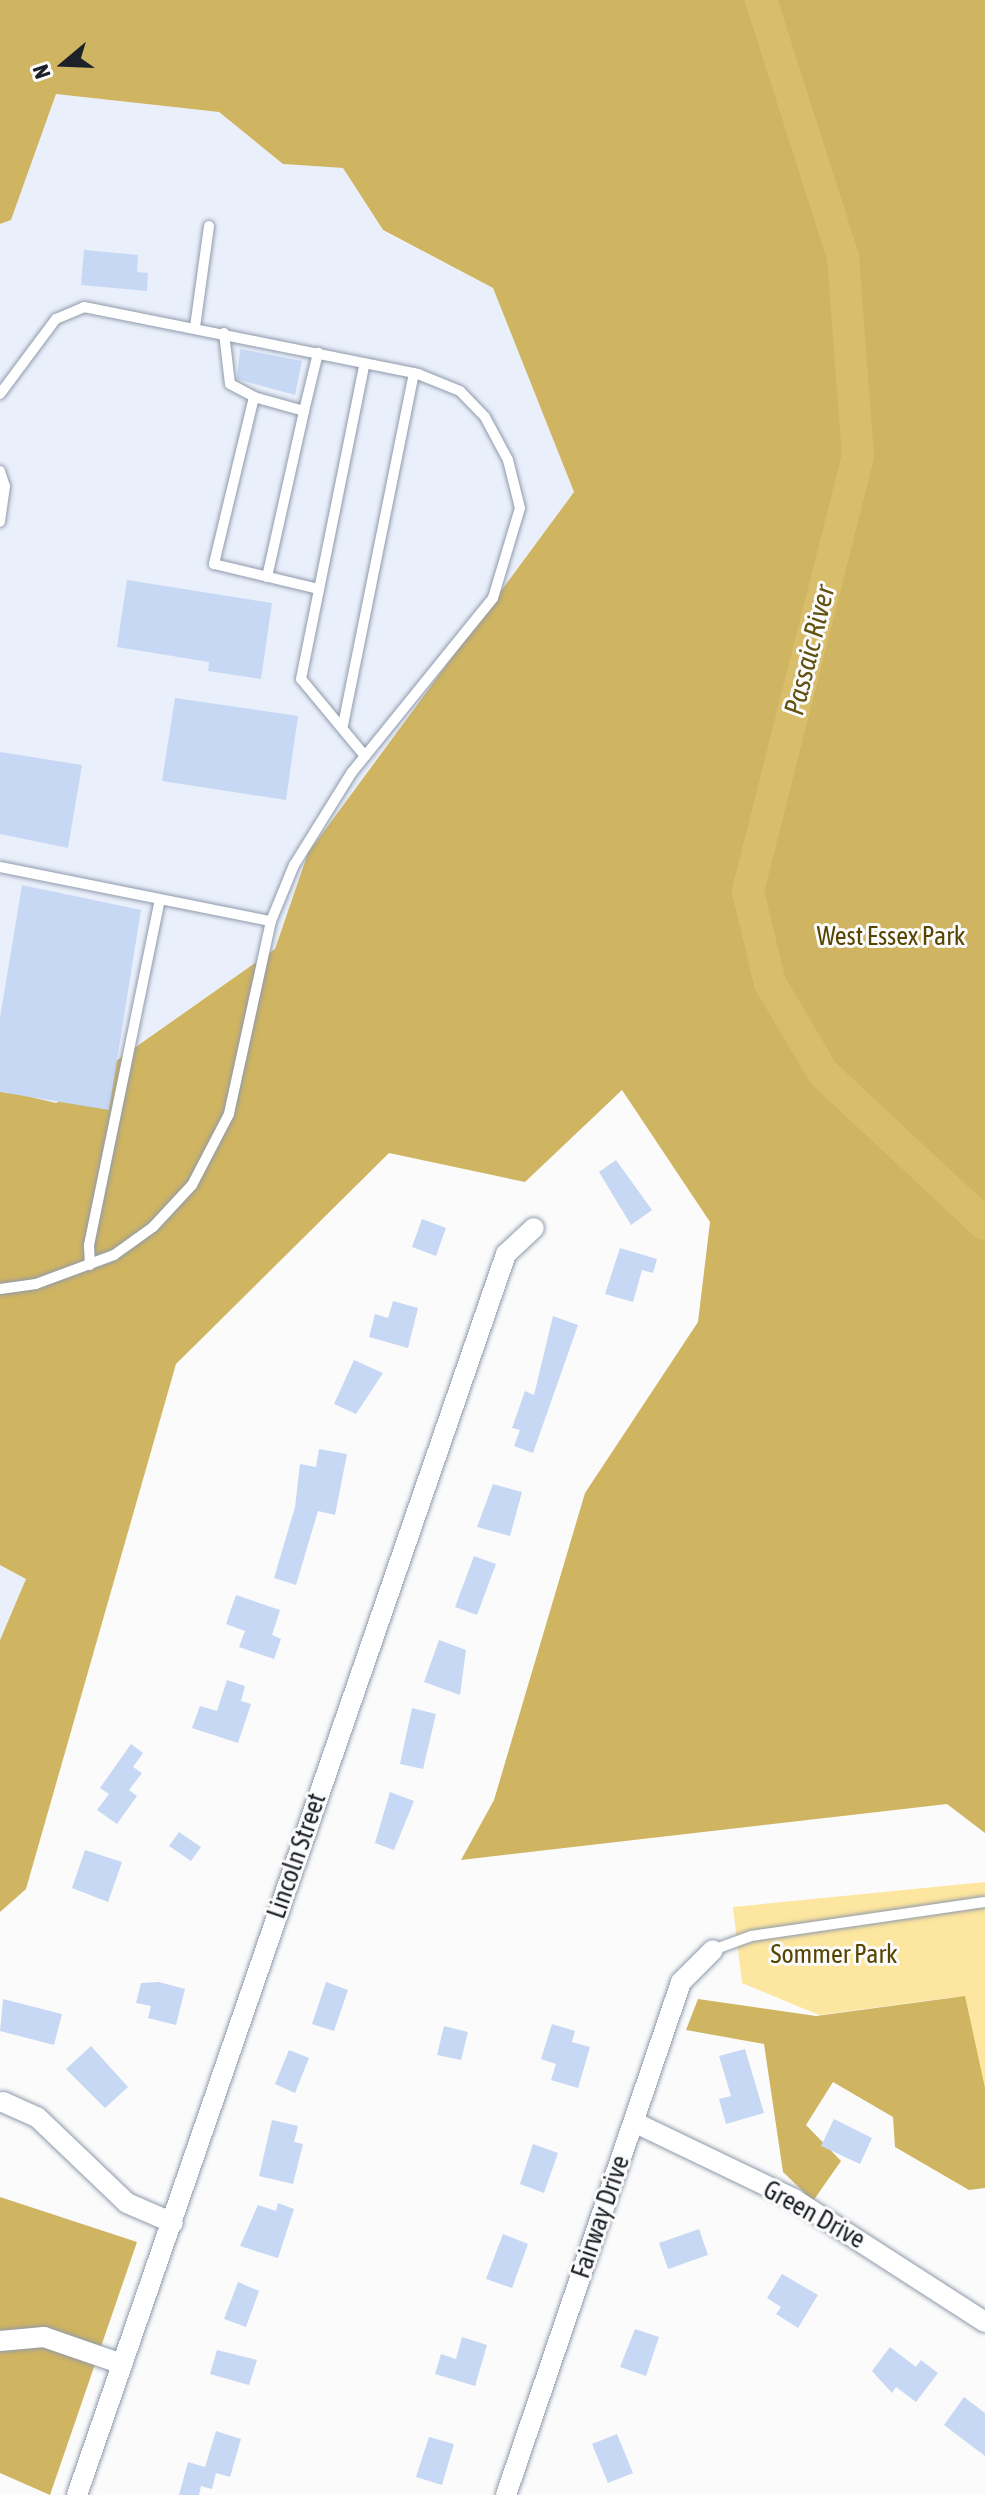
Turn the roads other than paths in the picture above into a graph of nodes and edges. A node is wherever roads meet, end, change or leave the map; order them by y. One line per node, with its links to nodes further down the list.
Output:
1 (209, 226): 2 (lane)
2 (195, 327): 3 (lane); 7 (lane)
3 (224, 333): 4 (lane); 8 (lane)
4 (318, 353): 5 (lane); 9 (lane)
5 (365, 363): 6 (lane); 13 (lane)
6 (414, 373): 14 (lane); 15 (lane)
7 (0, 394)
8 (254, 397): 9 (lane); 12 (lane)
9 (304, 411): 12 (lane)
10 (0, 471): 11 (lane)
11 (0, 522)
12 (267, 577): 13 (lane)
13 (319, 589): 14 (lane)
14 (343, 725): 15 (lane)
15 (365, 756): 18 (lane)
16 (0, 867): 17 (lane)
17 (160, 899): 18 (lane); 20 (lane)
18 (271, 921): 20 (lane)
19 (534, 1228): 26 (street, Lincoln Street)
20 (90, 1265): 21 (lane)
21 (0, 1289)
22 (985, 1902): 23 (lane)
23 (713, 1950): 25 (street, Fairway Drive)
24 (3, 2102): 26 (street)
25 (634, 2122): 27 (street, Green Drive); 31 (street, Fairway Drive)
26 (173, 2223): 29 (street, Lincoln Street)
27 (985, 2322)
28 (0, 2341): 29 (street)
29 (122, 2364): 30 (street, Lincoln Street)
30 (77, 2495)
31 (506, 2495)

